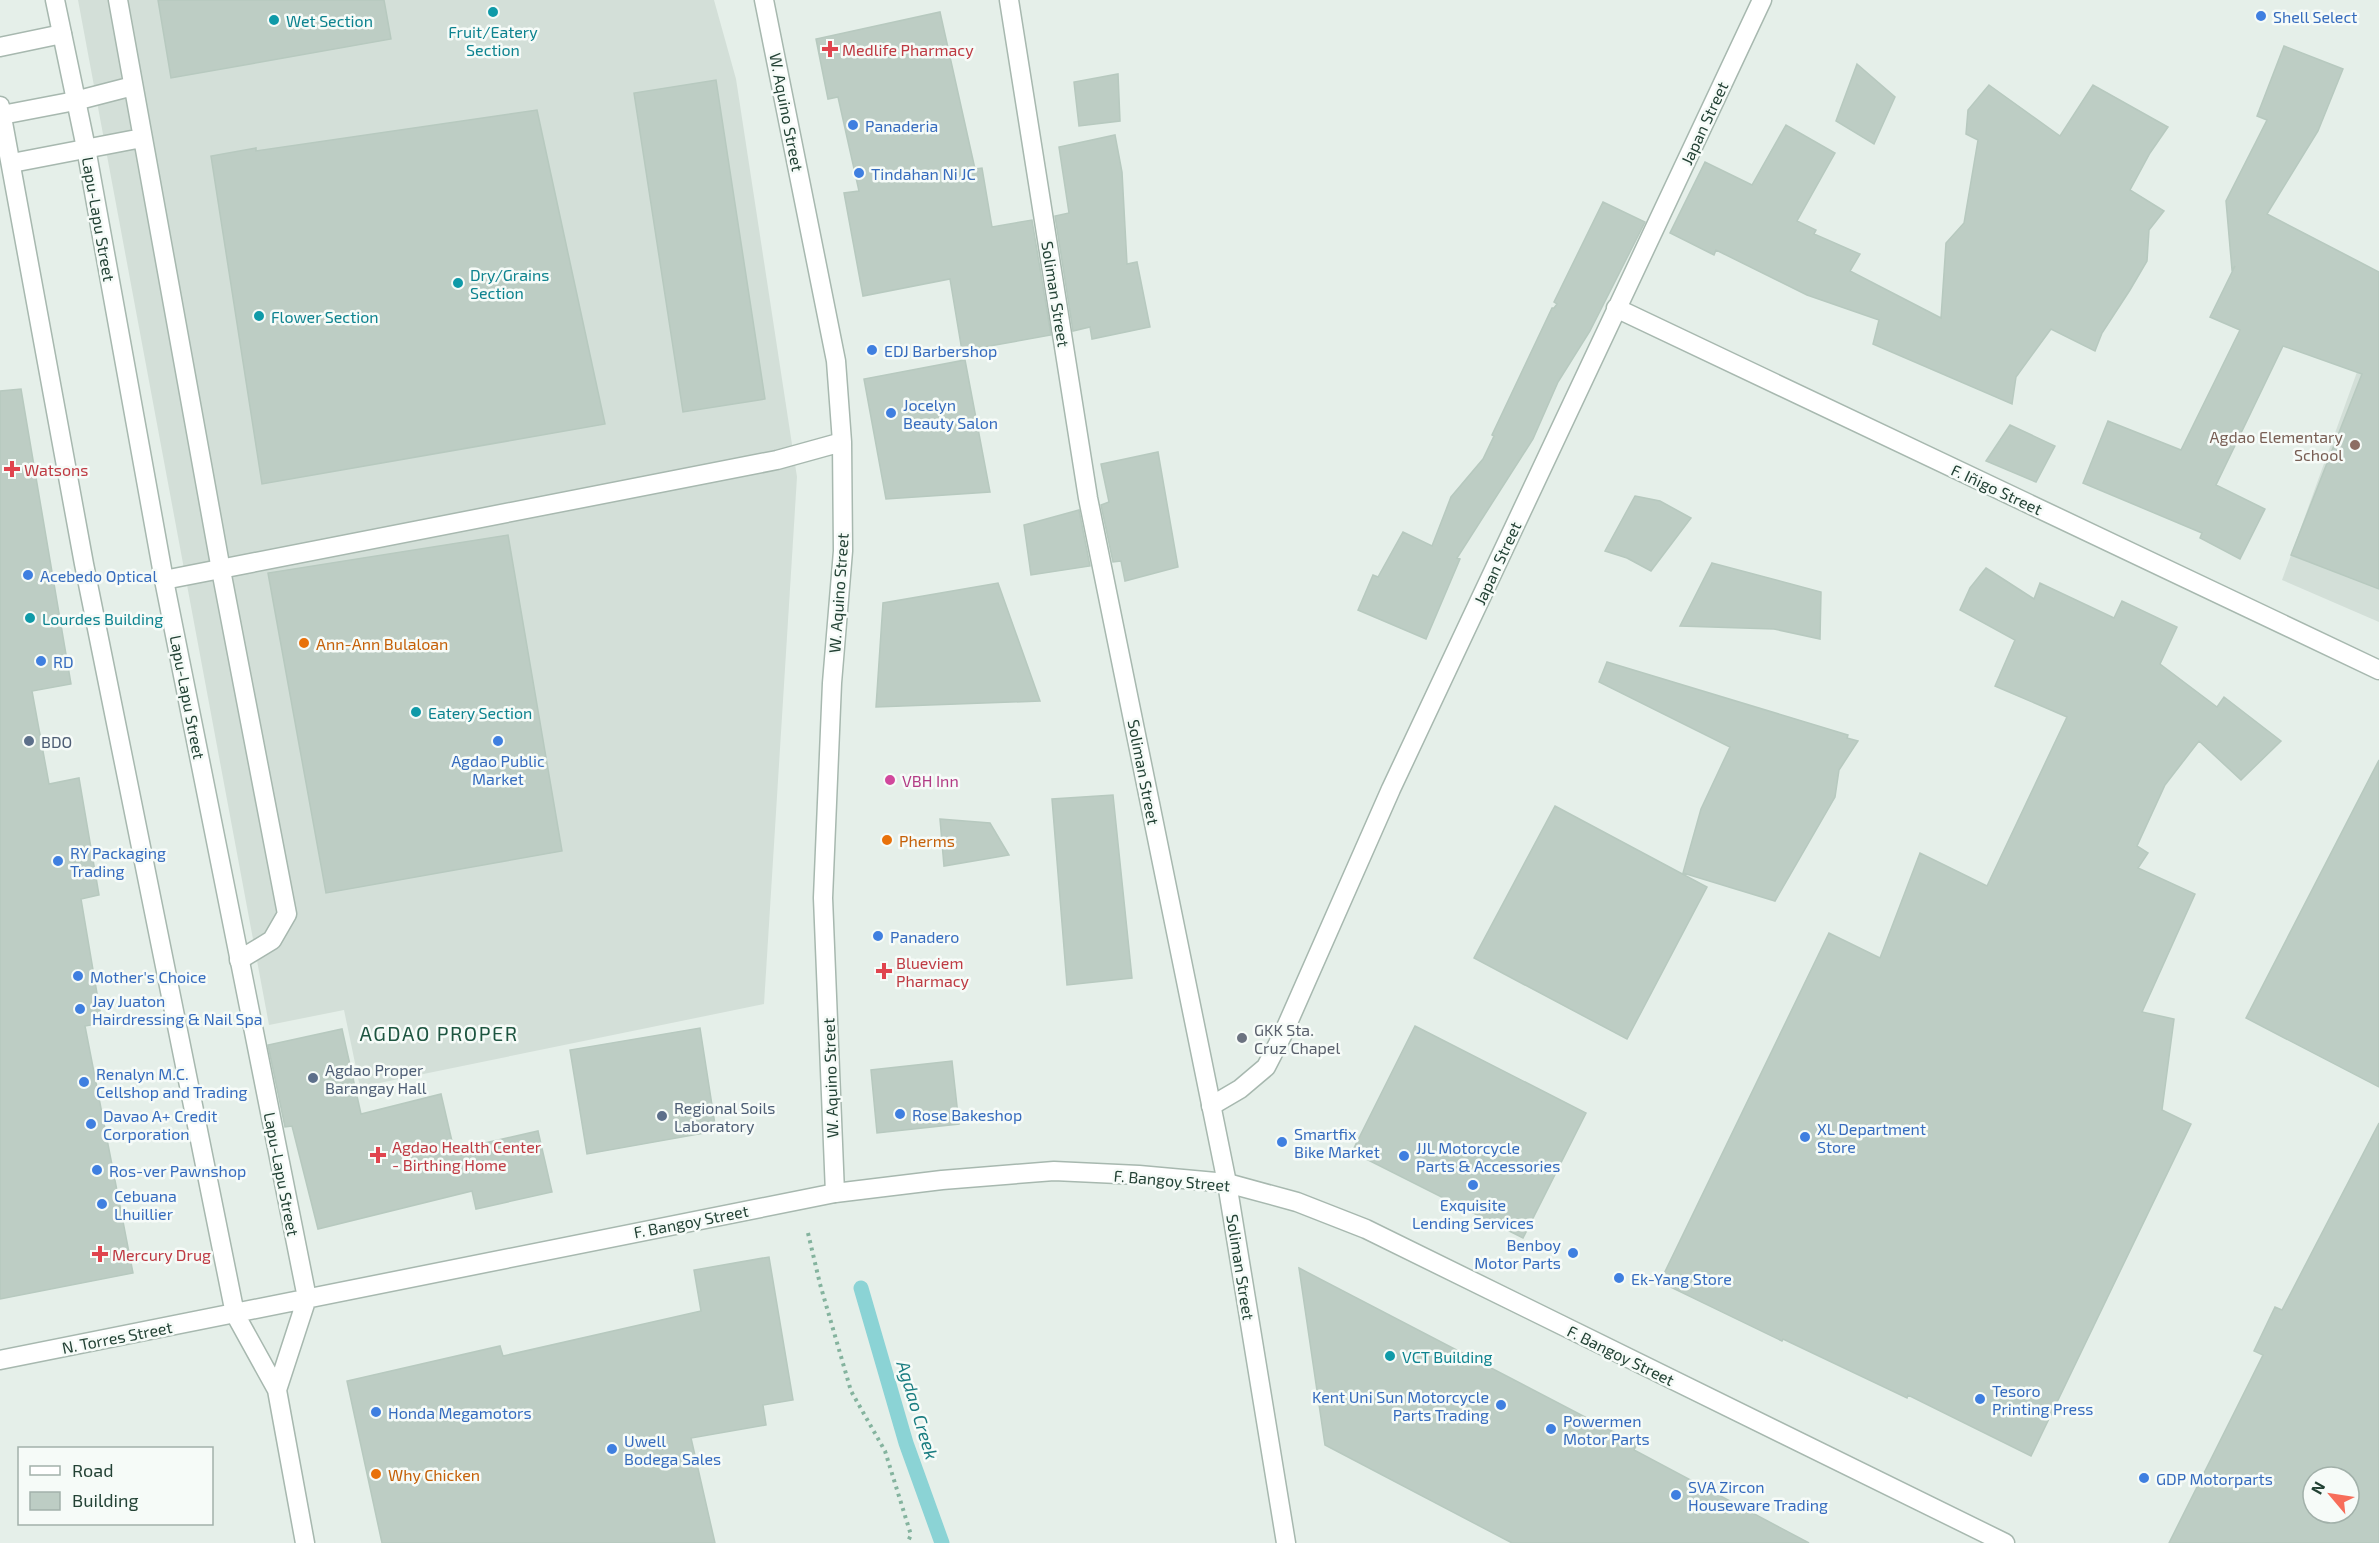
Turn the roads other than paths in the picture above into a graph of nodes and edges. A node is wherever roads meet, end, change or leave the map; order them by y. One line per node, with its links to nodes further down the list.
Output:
1 (55, 0): 6 (street, Lapu-Lapu Street)
2 (118, 0): 8 (street)
3 (764, 0): 15 (street, W. Aquino Street)
4 (1009, 0): 20 (street, Soliman Street)
5 (1762, 0): 14 (street, Japan Street)
6 (62, 34): 7 (street); 9 (street, Lapu-Lapu Street)
7 (0, 47)
8 (133, 86): 9 (street); 11 (street)
9 (75, 100): 10 (street); 12 (street, Lapu-Lapu Street)
10 (1, 110): 13 (street, Lapu-Lapu Street)
11 (142, 138): 12 (street); 16 (street)
12 (86, 148): 13 (street); 17 (street, Lapu-Lapu Street)
13 (12, 163): 24 (street, Lapu-Lapu Street)
14 (1616, 308): 18 (street, F. Iñigo Street); 20 (street, Japan Street)
15 (842, 442): 16 (street); 22 (street, W. Aquino Street)
16 (221, 570): 17 (street); 19 (street)
17 (164, 580): 19 (street, Lapu-Lapu Street)
18 (2379, 670)
19 (239, 960): 23 (street, Lapu-Lapu Street)
20 (1211, 1106): 21 (street, Soliman Street)
21 (1227, 1183): 22 (street, F. Bangoy Street); 28 (street, Soliman Street); 29 (street, F. Bangoy Street)
22 (835, 1193): 23 (street, F. Bangoy Street)
23 (307, 1298): 24 (street, F. Bangoy Street); 26 (street, Lapu-Lapu Street)
24 (235, 1314): 25 (street, N. Torres Street); 26 (street, Lapu-Lapu Street)
25 (0, 1360)
26 (277, 1390): 27 (street, Lapu-Lapu Street)
27 (305, 1543)
28 (1286, 1543)
29 (2005, 1543)

